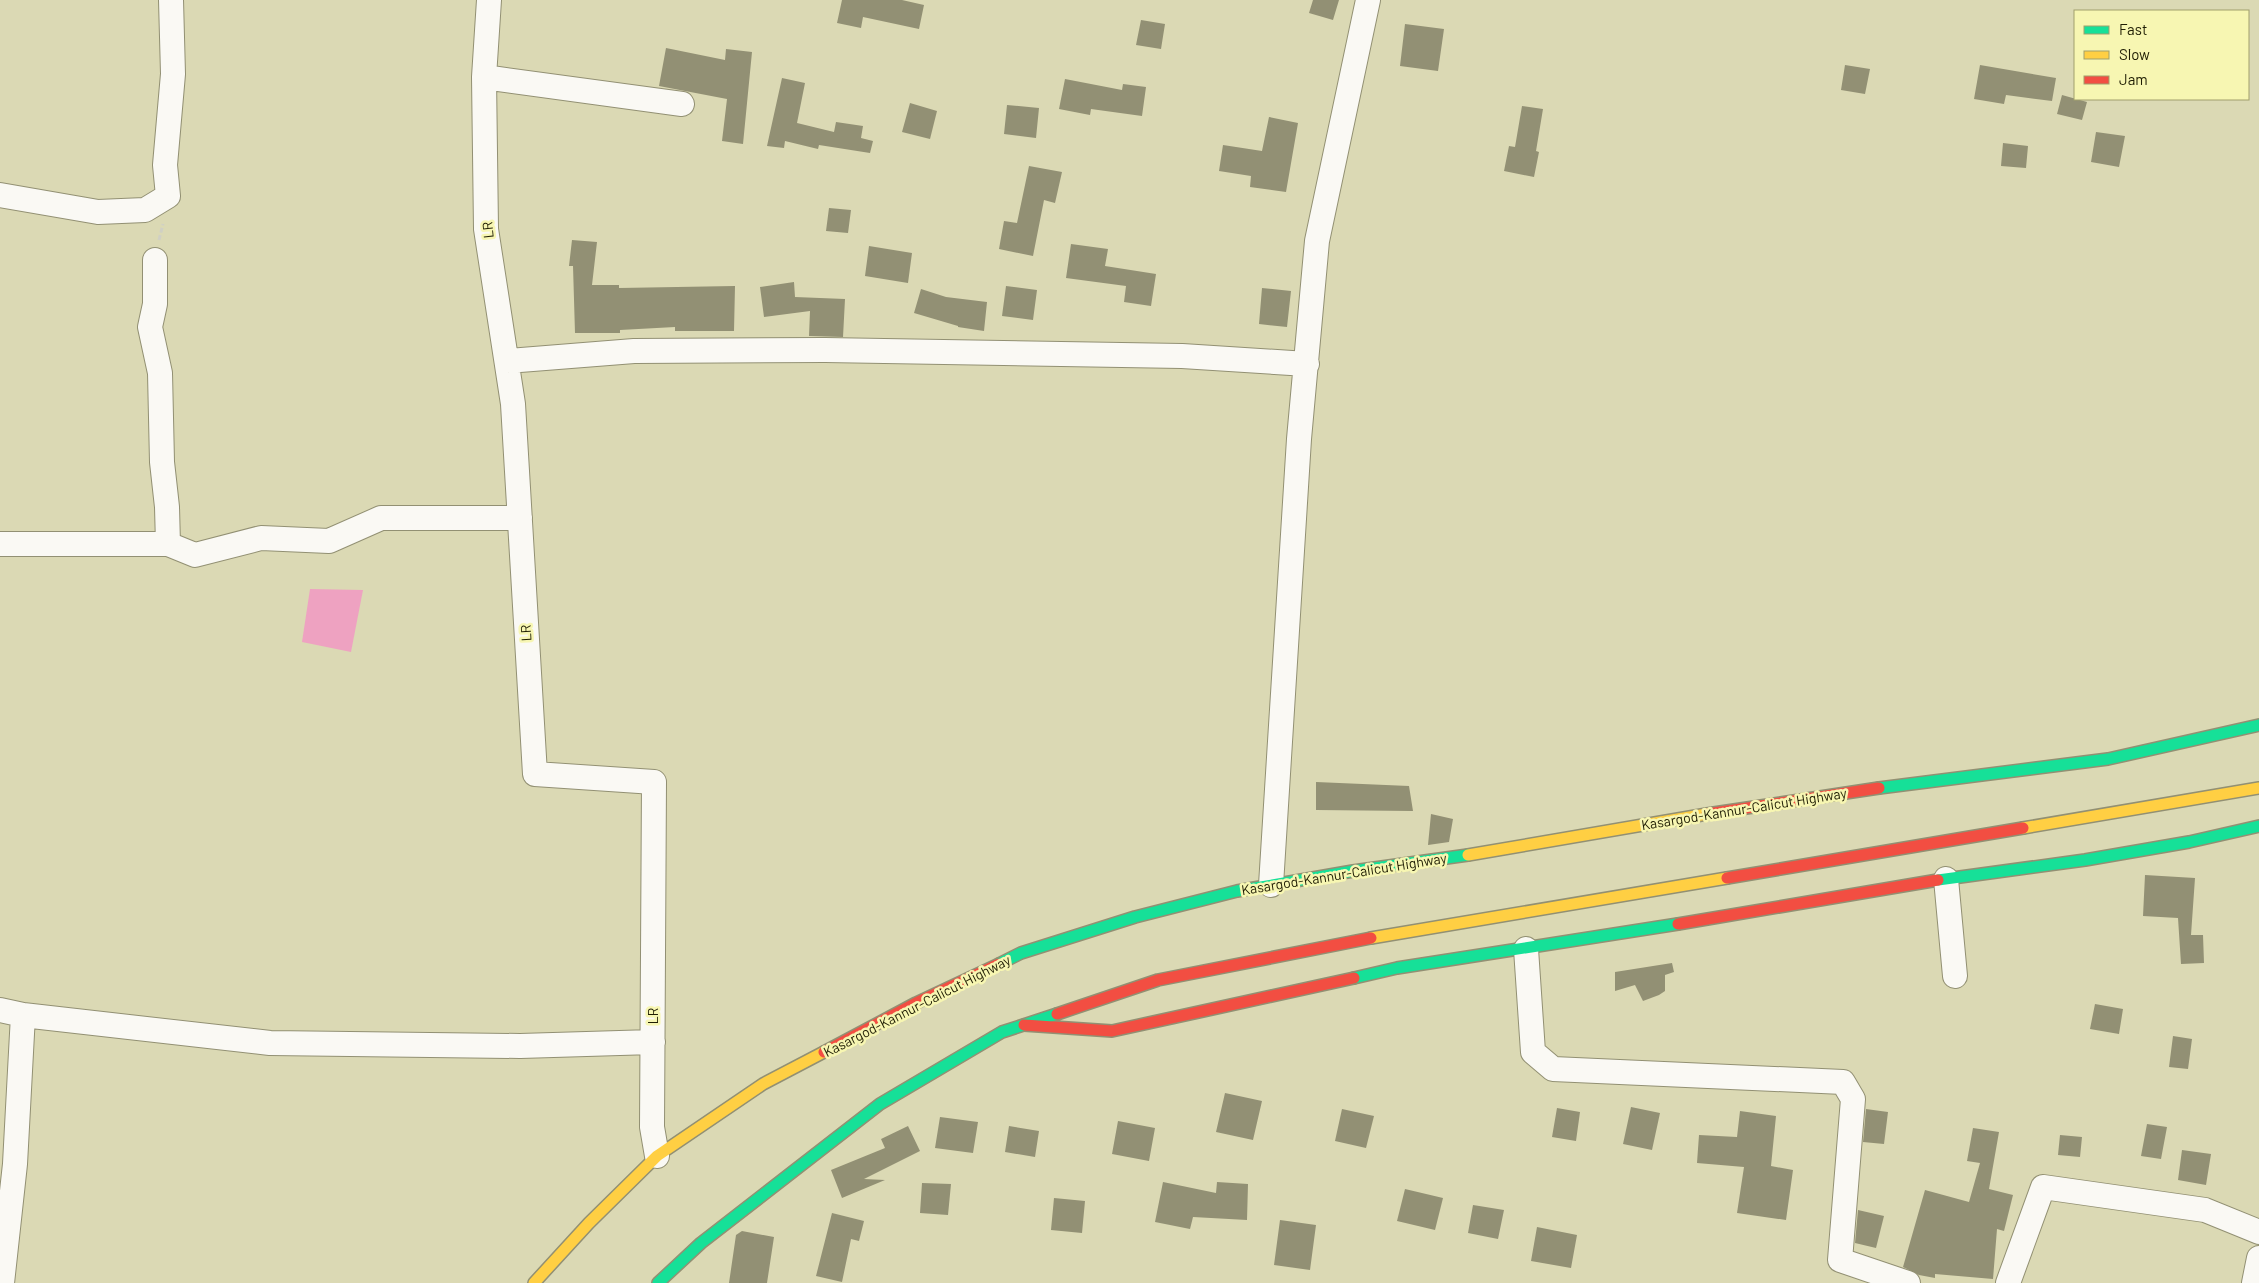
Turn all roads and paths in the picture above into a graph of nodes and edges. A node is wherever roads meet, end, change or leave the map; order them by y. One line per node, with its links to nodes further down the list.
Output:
1 (172, 0): 7 (street)
2 (489, 0): 4 (street, LR)
3 (1368, 0): 10 (street)
4 (484, 77): 5 (street); 9 (street, LR)
5 (682, 104)
6 (0, 195): 7 (street)
7 (168, 196): 8 (path)
8 (155, 260): 13 (street)
9 (507, 361): 10 (street); 11 (street, LR)
10 (1307, 364): 18 (street)
11 (520, 518): 13 (street); 24 (street, LR)
12 (0, 544): 13 (street)
13 (168, 544)
14 (2259, 725): 18 (main road, Kasargod-Kannur-Calicut Highway)
15 (2259, 788): 23 (main road)
16 (2259, 826): 17 (main road)
17 (1946, 879): 19 (main road); 20 (street)
18 (1271, 885): 25 (main road, Kasargod-Kannur-Calicut Highway)
19 (1526, 950): 23 (main road); 31 (street)
20 (1955, 976)
21 (0, 1010): 22 (street)
22 (23, 1015): 24 (street); 29 (street)
23 (1024, 1025): 28 (main road)
24 (653, 1042): 25 (street, LR)
25 (657, 1156): 30 (main road, Kasargod-Kannur-Calicut Highway)
26 (2259, 1232): 32 (street)
27 (2259, 1258): 33 (street)
28 (663, 1280)
29 (2, 1283)
30 (534, 1283)
31 (1908, 1283)
32 (2008, 1283)
33 (2254, 1283)

